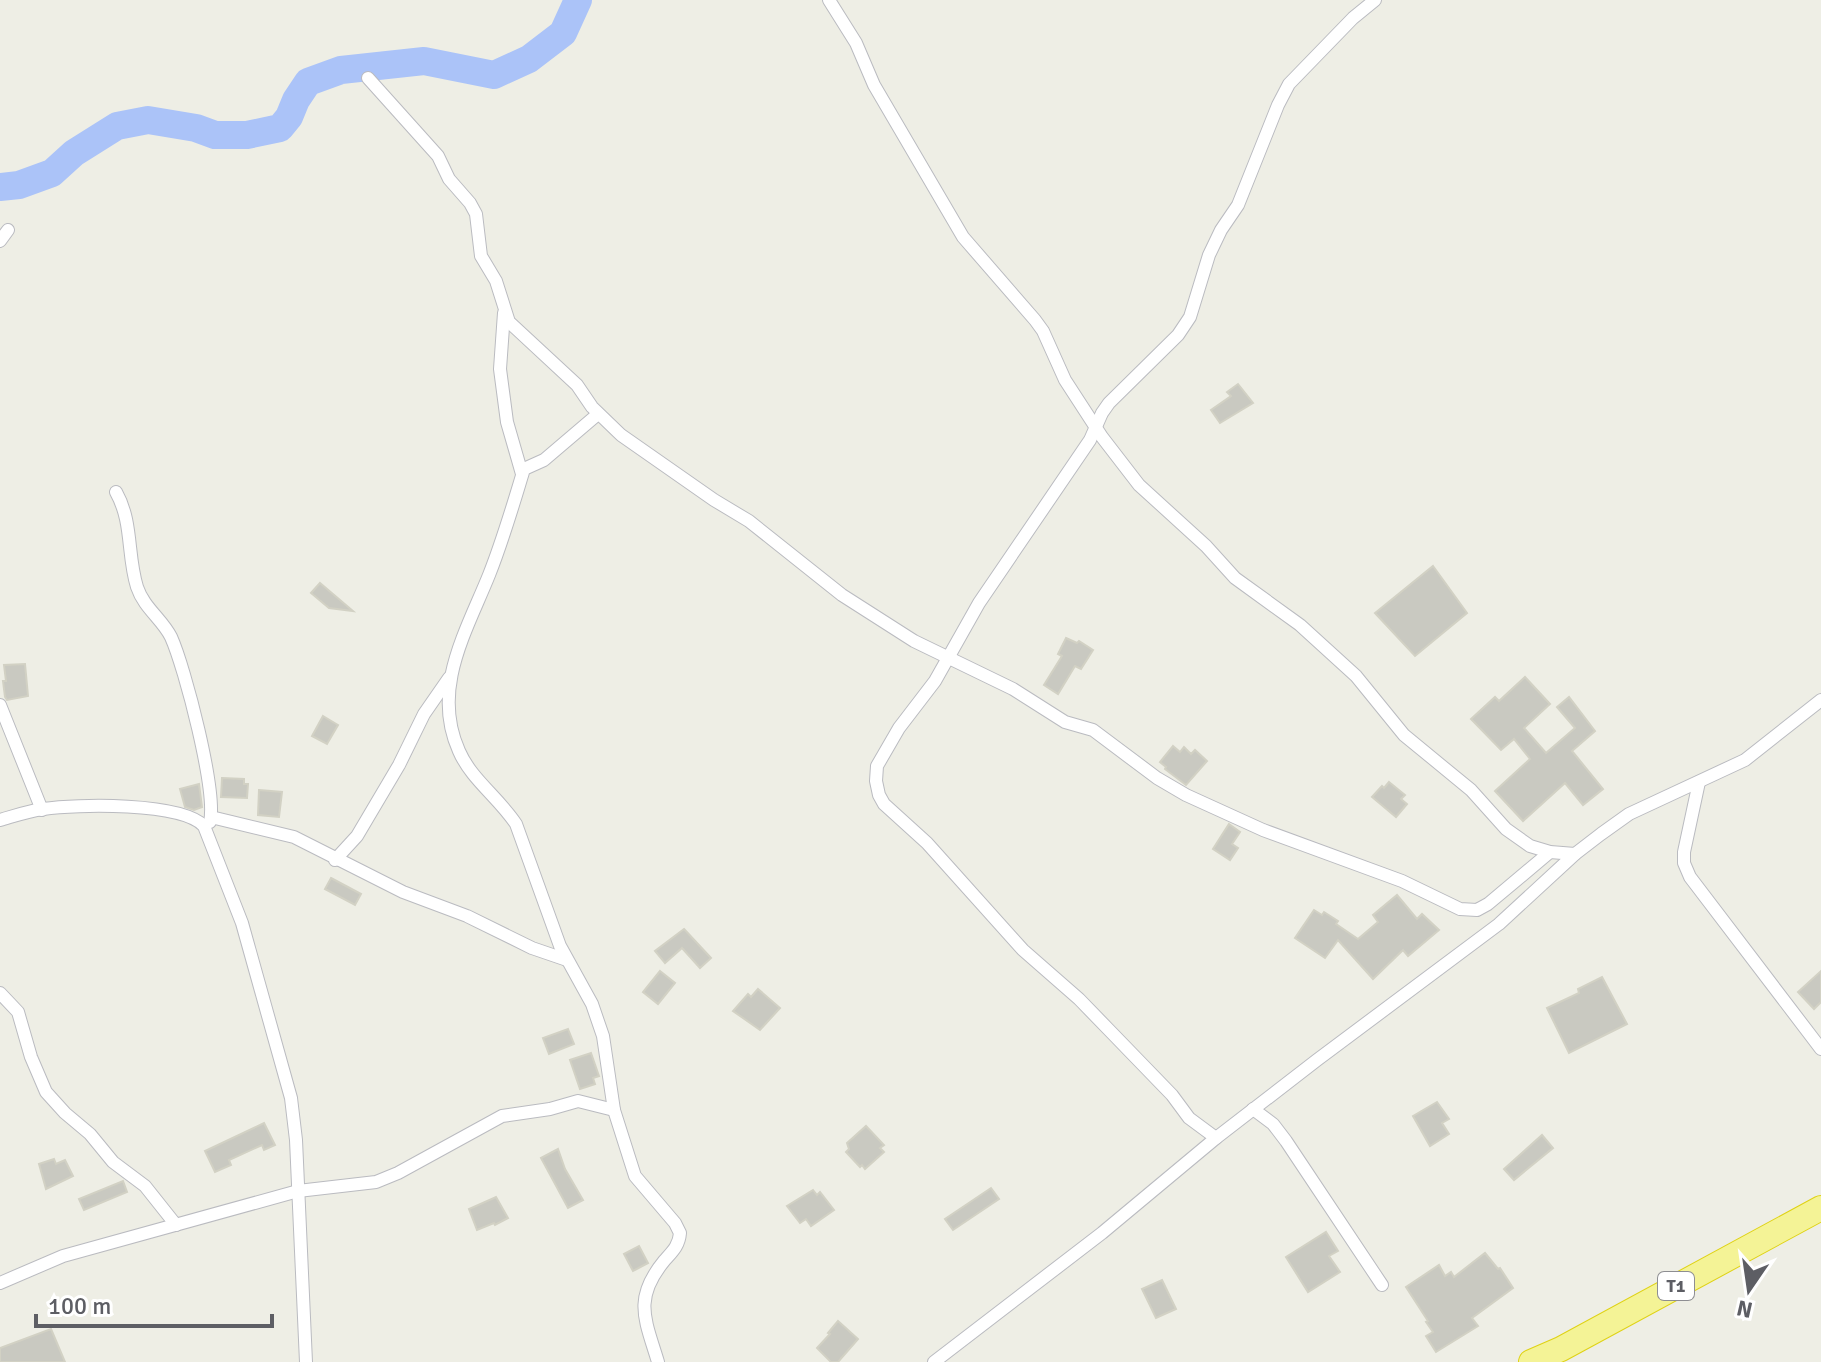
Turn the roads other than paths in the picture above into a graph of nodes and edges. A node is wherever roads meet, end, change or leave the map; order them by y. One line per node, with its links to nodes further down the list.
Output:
1 (829, 0): 6 (street)
2 (1375, 0): 6 (street)
3 (368, 78): 4 (street)
4 (504, 313): 5 (street); 7 (street)
5 (598, 414): 7 (street); 9 (street)
6 (1097, 426): 9 (street); 18 (street)
7 (522, 474): 10 (street)
8 (116, 492): 15 (street)
9 (949, 657): 18 (street); 26 (street)
10 (451, 676): 20 (street); 21 (street)
11 (1821, 700): 13 (street)
12 (0, 705): 14 (street)
13 (1699, 782): 19 (street); 23 (street)
14 (42, 810): 16 (street); 17 (street)
15 (211, 817): 17 (street); 20 (street)
16 (0, 820)
17 (207, 833): 27 (street)
18 (1550, 852): 19 (street)
19 (1575, 854): 24 (street)
20 (335, 860): 21 (street)
21 (567, 960): 25 (street)
22 (0, 993): 29 (street)
23 (1821, 1049)
24 (1253, 1109): 26 (street); 31 (street)
25 (614, 1110): 27 (street); 33 (street)
26 (1216, 1138): 34 (street)
27 (298, 1191): 29 (street); 32 (street)
28 (1821, 1208): 35 (highway, T1)
29 (176, 1225): 30 (street)
30 (0, 1283)
31 (1382, 1285)
32 (306, 1362)
33 (658, 1362)
34 (934, 1362)
35 (1531, 1362)

